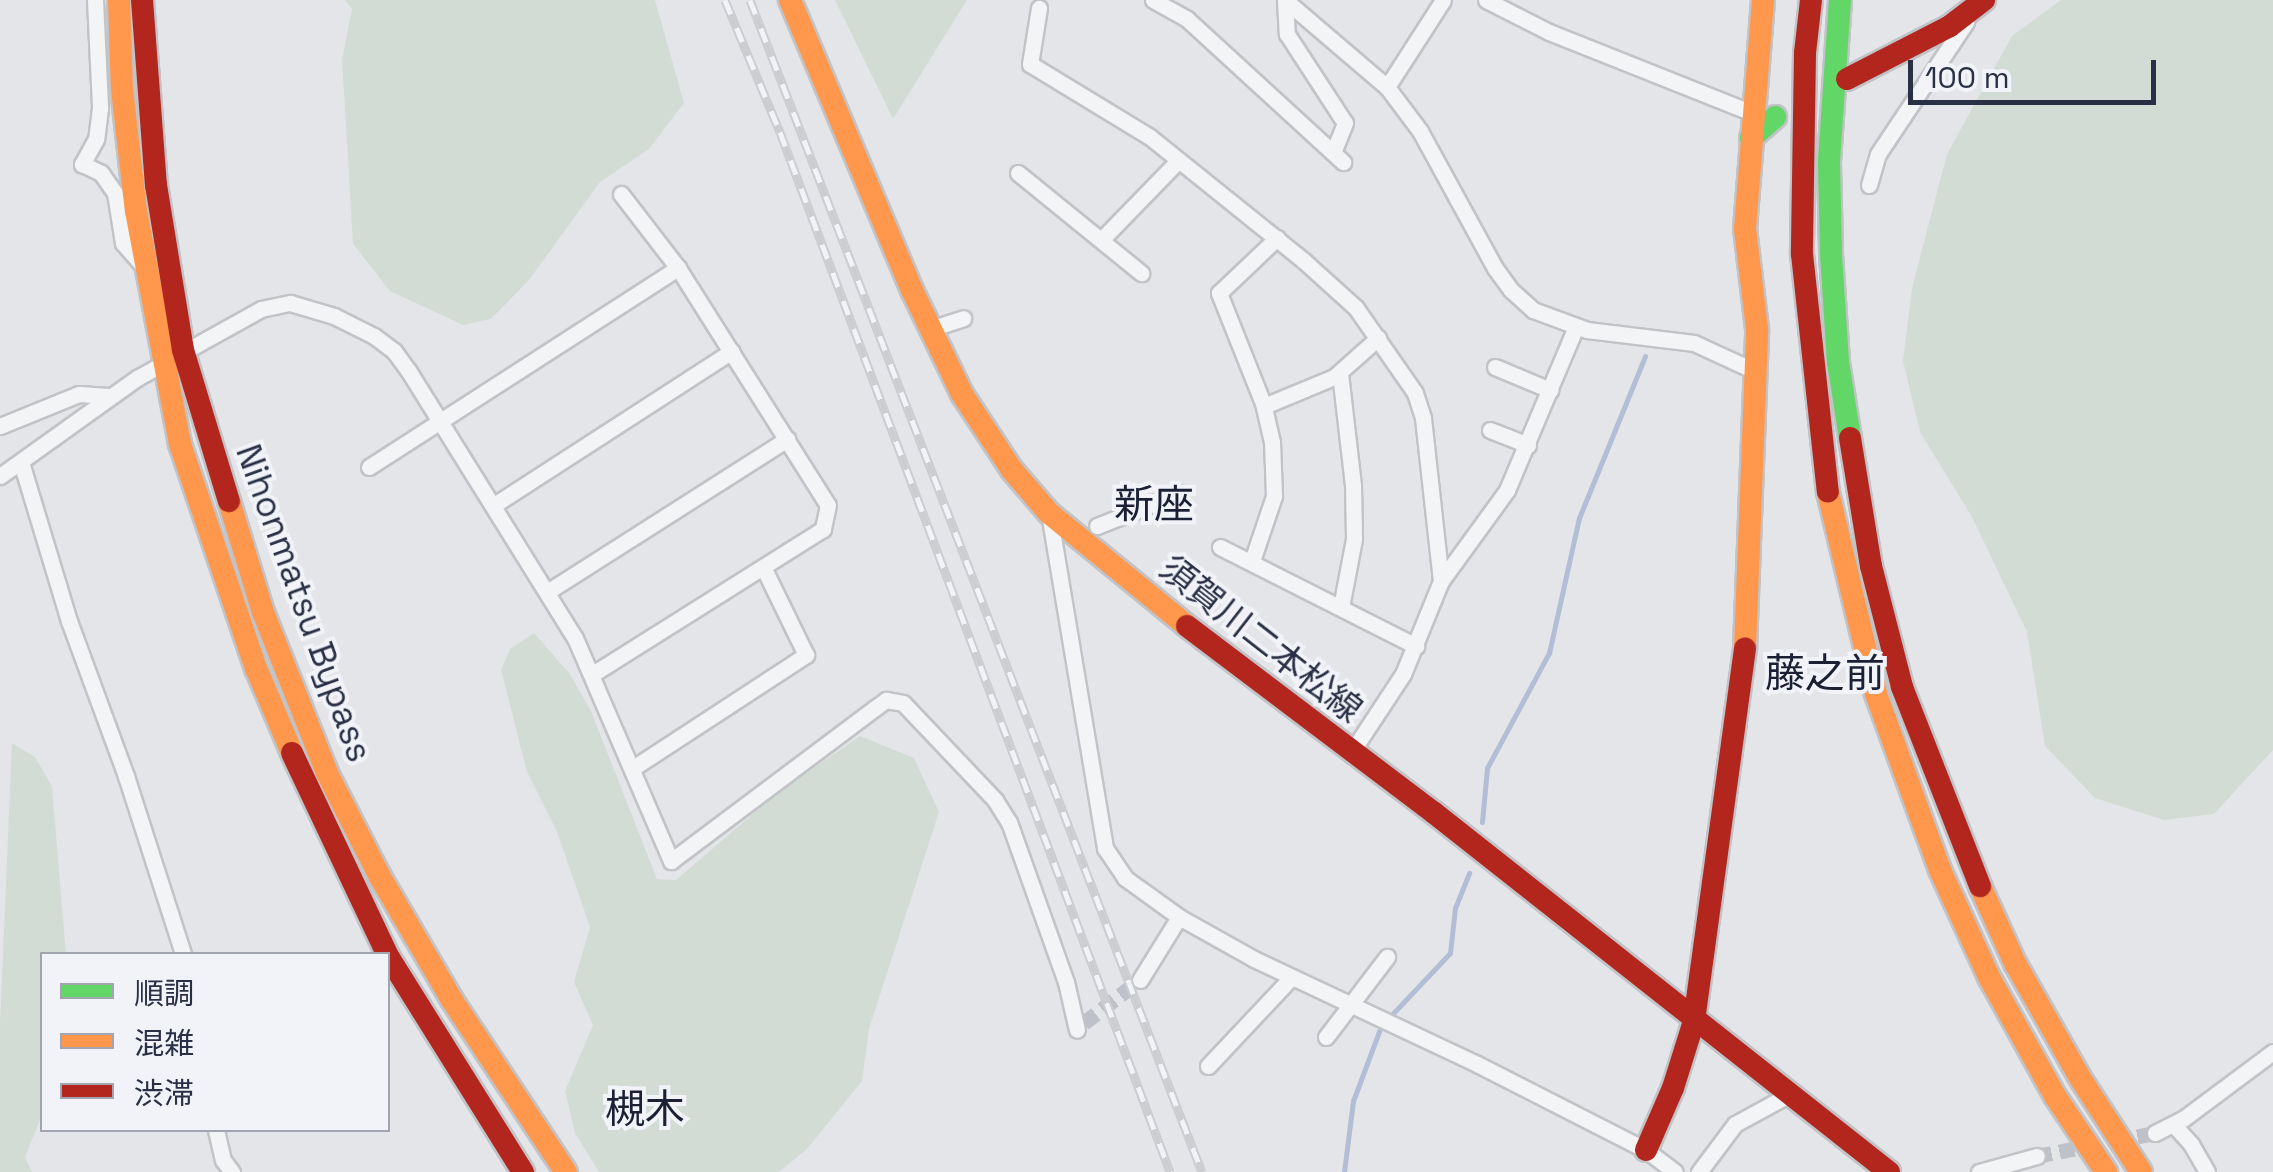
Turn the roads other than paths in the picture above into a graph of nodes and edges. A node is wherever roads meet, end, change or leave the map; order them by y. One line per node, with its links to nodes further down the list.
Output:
1 (95, 0): 23 (street)
2 (119, 0): 23 (main road, Nihonmatsu Bypass)
3 (142, 0): 29 (main road, Nihonmatsu Bypass)
4 (790, 0): 27 (main road, 須賀川二本松線)
5 (1056, 0): 16 (street)
6 (1154, 0): 14 (street)
7 (1443, 0): 14 (street)
8 (1486, 0): 15 (street)
9 (1763, 0): 15 (main road)
10 (1811, 0): 86 (main road)
11 (1840, 0): 87 (main road)
12 (1979, 5): 13 (main road); 18 (street)
13 (1846, 80)
14 (1387, 86): 26 (street)
15 (1764, 115): 33 (main road)
16 (1178, 160): 20 (street); 21 (street)
17 (1018, 173): 20 (street)
18 (1869, 184)
19 (621, 194): 22 (street)
20 (1104, 238): 24 (street)
21 (1277, 238): 28 (street); 37 (street)
22 (678, 268): 30 (street); 38 (street)
23 (148, 272): 31 (main road, Nihonmatsu Bypass)
24 (1141, 273)
25 (963, 318): 27 (street)
26 (1576, 326): 33 (street); 35 (street)
27 (930, 329): 48 (main road, 須賀川二本松線)
28 (1378, 338): 34 (street); 53 (street)
29 (183, 350): 31 (street); 38 (street); 81 (main road, Nihonmatsu Bypass)
30 (732, 352): 41 (street); 47 (street)
31 (162, 364): 36 (street); 62 (main road, Nihonmatsu Bypass)
32 (1494, 367): 35 (street)
33 (1757, 372): 68 (main road)
34 (1340, 373): 37 (street); 55 (street)
35 (1550, 390): 42 (street)
36 (110, 396): 39 (street); 43 (street)
37 (1264, 406): 51 (street)
38 (440, 424): 44 (street); 47 (street)
39 (0, 426)
40 (1490, 430): 42 (street)
41 (788, 439): 52 (street); 54 (street)
42 (1528, 444): 53 (street)
43 (21, 462): 45 (street); 61 (street)
44 (369, 467)
45 (0, 476)
46 (1180, 493): 49 (street)
47 (494, 505): 54 (street)
48 (1049, 513): 58 (main road, 須賀川二本松線); 60 (street)
49 (1097, 526)
50 (1220, 547): 51 (street)
51 (1252, 562): 55 (street)
52 (764, 569): 57 (street); 59 (street)
53 (1441, 581): 56 (street)
54 (547, 592): 57 (street)
55 (1342, 607): 56 (street)
56 (1416, 646): 58 (street)
57 (593, 674): 59 (street)
58 (1351, 753): 68 (main road, 須賀川二本松線)
59 (634, 768): 69 (street)
60 (1179, 917): 65 (street); 66 (street)
61 (183, 952)
62 (386, 952)
63 (1387, 957): 67 (street)
64 (390, 959): 80 (main road, Nihonmatsu Bypass)
65 (1292, 978): 67 (street); 72 (street)
66 (1140, 980)
67 (1352, 1006): 70 (street); 77 (street)
68 (1694, 1021): 73 (main road, 須賀川二本松線); 77 (main road)
69 (1077, 1030)
70 (1326, 1037)
71 (2273, 1052): 74 (street)
72 (1208, 1066)
73 (1790, 1094): 83 (street); 84 (main road, 須賀川二本松線)
74 (2172, 1124): 76 (street); 88 (street)
75 (216, 1132): 79 (street)
76 (2155, 1132)
77 (1646, 1150): 82 (street)
78 (2037, 1156): 85 (street)
79 (232, 1172)
80 (523, 1172)
81 (566, 1172)
82 (1675, 1172)
83 (1698, 1172)
84 (1889, 1172)
85 (1979, 1172)
86 (2106, 1172)
87 (2141, 1172)
88 (2207, 1172)

